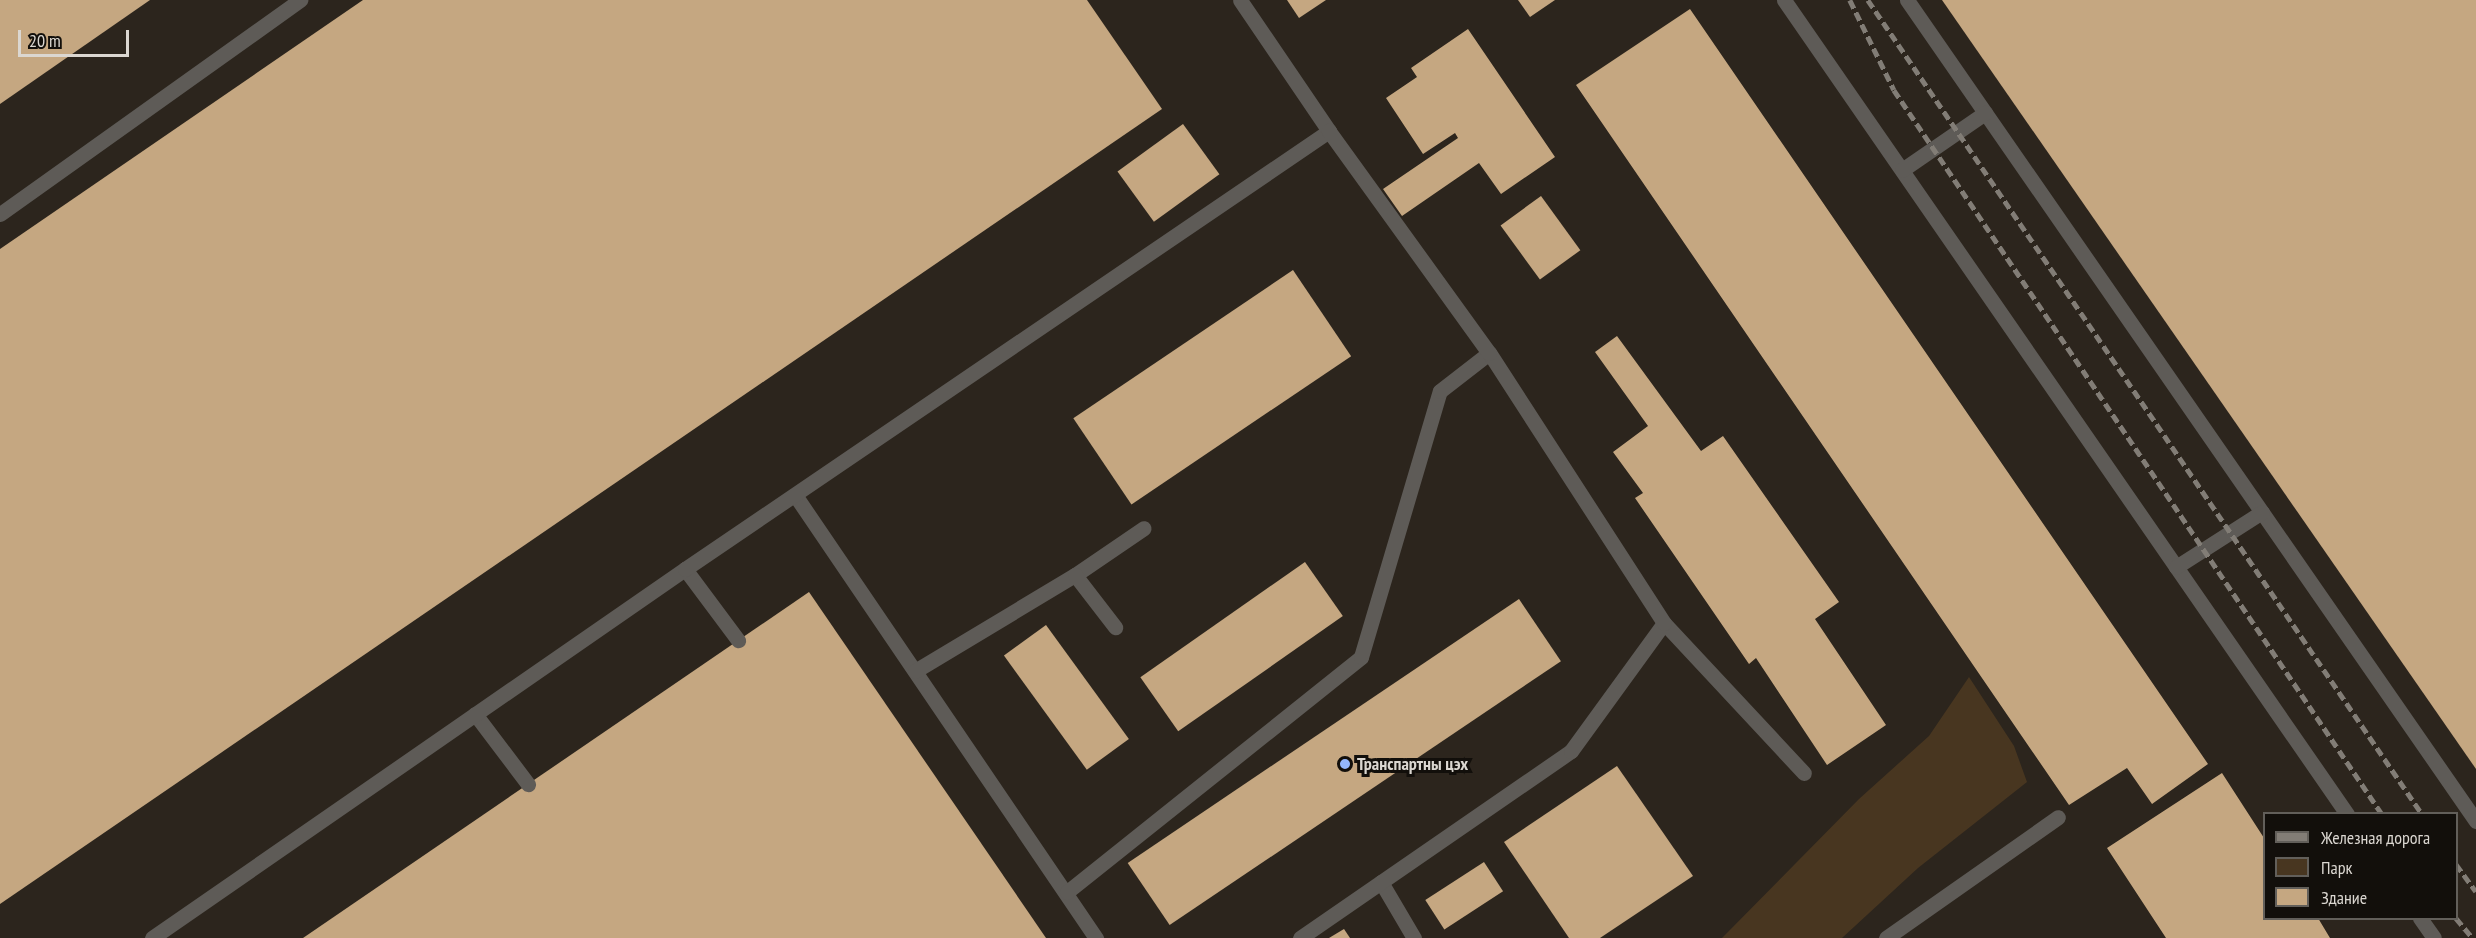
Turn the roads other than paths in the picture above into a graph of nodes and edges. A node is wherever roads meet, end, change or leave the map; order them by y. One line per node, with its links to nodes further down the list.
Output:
1 (300, 0): 8 (lane)
2 (1240, 0): 6 (lane)
3 (1784, 0): 7 (lane)
4 (1907, 0): 5 (lane)
5 (1985, 113): 7 (lane); 11 (lane)
6 (1329, 130): 9 (lane); 10 (lane)
7 (1902, 170): 13 (lane)
8 (0, 214)
9 (1489, 353): 16 (lane); 27 (lane)
10 (795, 495): 14 (lane); 19 (lane)
11 (2262, 512): 13 (lane); 25 (lane)
12 (1144, 528): 15 (lane)
13 (2176, 567): 23 (lane)
14 (685, 569): 18 (lane); 20 (lane)
15 (1075, 575): 17 (lane); 19 (lane)
16 (1664, 623): 21 (lane); 26 (lane)
17 (1115, 627)
18 (738, 640)
19 (915, 671): 27 (lane)
20 (475, 714): 22 (lane); 29 (lane)
21 (1804, 773)
22 (528, 784)
23 (2346, 812)
24 (2058, 817): 33 (lane)
25 (2476, 821)
26 (1381, 882): 31 (lane); 32 (lane)
27 (1067, 892): 30 (lane)
28 (2421, 920): 34 (lane)
29 (152, 938)
30 (1096, 938)
31 (1300, 938)
32 (1414, 938)
33 (1886, 938)
34 (2434, 938)

